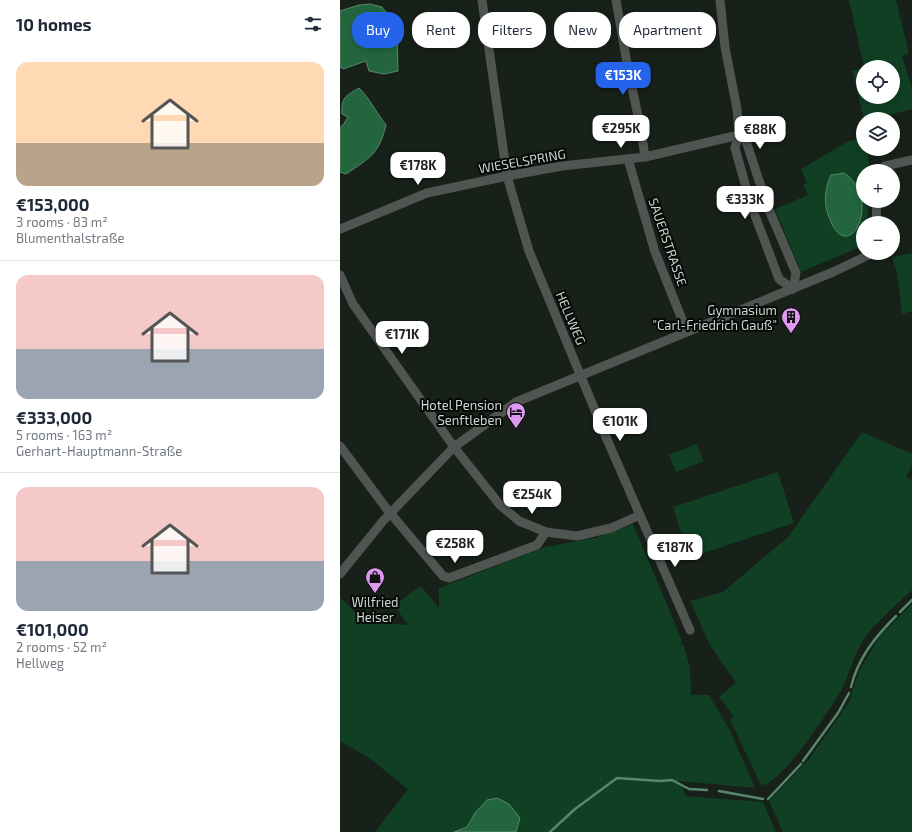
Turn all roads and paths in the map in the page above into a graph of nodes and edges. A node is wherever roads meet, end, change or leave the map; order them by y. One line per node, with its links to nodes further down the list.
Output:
1 (482, 0): 9 (street, HELLWEG)
2 (616, 0): 5 (street)
3 (720, 0): 4 (street)
4 (738, 136): 5 (street, WIESELSPRING); 13 (street); 13 (street)
5 (645, 157): 6 (street, WIESELSPRING)
6 (628, 159): 9 (street, WIESELSPRING); 14 (street, SAUERSTRASSE)
7 (912, 160): 8 (street)
8 (894, 164)
9 (507, 176): 10 (street, WIESELSPRING); 15 (street, HELLWEG)
10 (340, 230)
11 (857, 260): 13 (street)
12 (340, 275): 17 (street)
13 (793, 289): 14 (street)
14 (687, 332): 15 (street)
15 (581, 376): 17 (street); 19 (street, HELLWEG)
16 (340, 446): 18 (street)
17 (454, 447): 18 (street); 20 (street)
18 (391, 513): 20 (street); 21 (street)
19 (640, 515): 20 (street); 22 (street, HELLWEG)
20 (546, 532)
21 (340, 574)
22 (690, 630)

